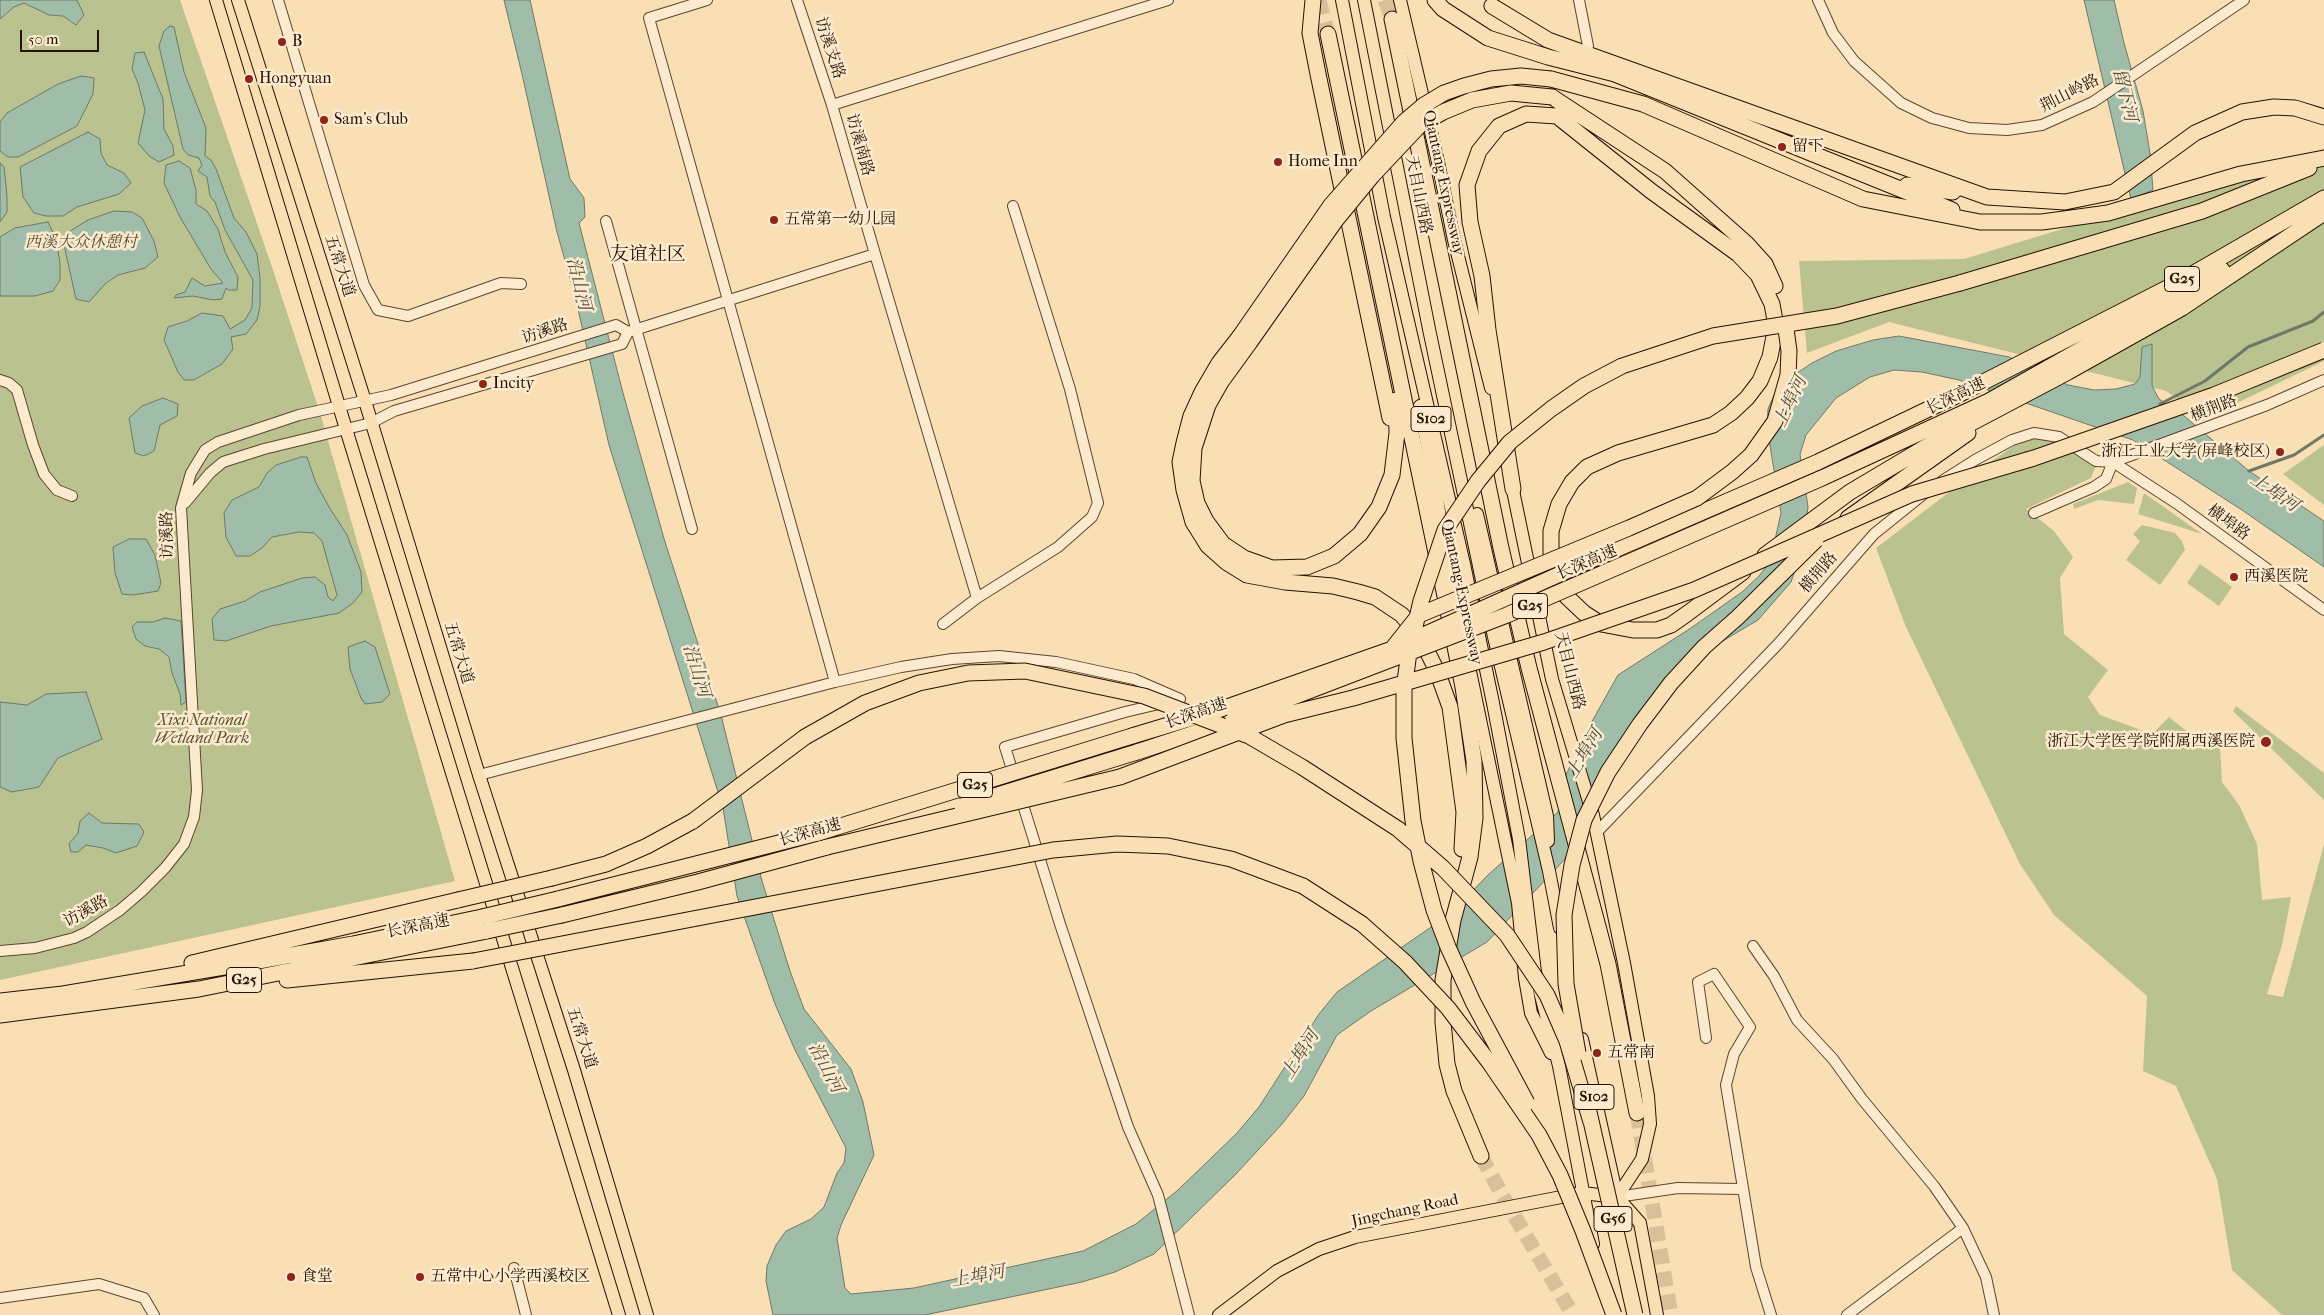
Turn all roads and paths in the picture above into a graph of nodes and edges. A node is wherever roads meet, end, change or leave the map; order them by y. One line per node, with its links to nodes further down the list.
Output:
1 (216, 0): 42 (main road)
2 (238, 0): 40 (main road, 五常大道)
3 (278, 0): 31 (street)
4 (707, 0): 15 (street)
5 (797, 0): 20 (street, 访溪支路)
6 (1313, 0): 46 (highway)
7 (1342, 0): 32 (main road, S102)
8 (1364, 0): 75 (main road, 天目山西路 / S102)
9 (1400, 0): 47 (main road, 天目山西路)
10 (1435, 0): 23 (highway)
11 (1579, 0): 19 (street)
12 (1818, 0): 13 (street, 荆山岭路)
13 (2244, 0)
14 (1161, 1): 20 (street, 访溪南路)
15 (692, 2): 33 (street)
16 (1492, 6): 24 (highway)
17 (1392, 19): 69 (highway, Qiantang Expressway)
18 (1328, 34): 34 (highway, Qiantang Expressway)
19 (1588, 46)
20 (832, 106): 30 (street, 访溪南路)
21 (2324, 117): 24 (highway)
22 (2324, 160): 29 (highway); 71 (highway, bridge)
23 (1882, 182): 24 (highway); 29 (highway)
24 (1987, 197)
25 (2324, 198): 55 (highway, 长深高速 / G25, bridge)
26 (1013, 206): 52 (street)
27 (2324, 213): 41 (highway)
28 (606, 221): 35 (street)
29 (1982, 222): 36 (highway, bridge)
30 (875, 254): 33 (street); 52 (street, 访溪南路)
31 (520, 284)
32 (1403, 290): 61 (main road); 61 (main road, S102)
33 (729, 300): 35 (street); 56 (street)
34 (1388, 324): 46 (highway); 60 (highway, Qiantang Expressway)
35 (632, 330): 40 (street, 访溪路); 43 (street); 51 (street)
36 (1245, 339): 46 (highway); 55 (highway, bridge); 60 (highway)
37 (2324, 350): 59 (highway, bridge)
38 (0, 380): 48 (street)
39 (2324, 380): 45 (street, 横荆路)
40 (365, 401): 42 (street, 访溪路); 43 (main road, 五常大道)
41 (1996, 404): 47 (highway, bridge); 59 (highway, 长深高速 / G25, bridge); 70 (highway, bridge)
42 (339, 406): 44 (main road); 49 (street, 访溪路)
43 (371, 423): 44 (street); 57 (main road, 五常大道)
44 (346, 429): 49 (street); 81 (main road)
45 (2113, 462): 50 (street); 53 (street, 横埠路); 58 (street, 横荆路)
46 (1392, 475)
47 (1513, 489): 58 (main road, 天目山西路)
48 (72, 496)
49 (181, 508): 63 (street, 访溪路)
50 (2034, 513)
51 (692, 529)
52 (977, 598): 54 (street)
53 (2324, 610)
54 (943, 624)
55 (1392, 649): 65 (highway, 长深高速 / G25, bridge)
56 (834, 682): 57 (street); 83 (street)
57 (479, 775): 82 (main road, 五常大道)
58 (1596, 832): 75 (main road, 天目山西路)
59 (827, 847): 64 (highway, 长深高速 / G25, bridge)
60 (1460, 895): 72 (highway, Qiantang Expressway, bridge)
61 (1523, 906): 74 (main road, S102)
62 (1753, 946): 76 (street)
63 (0, 951)
64 (199, 989): 67 (highway, 长深高速 / G25); 71 (highway, bridge)
65 (63, 994): 66 (highway, 长深高速 / G25); 70 (highway, bridge)
66 (0, 1001)
67 (0, 1015)
68 (1706, 1038): 73 (street)
69 (1637, 1112)
70 (1591, 1122): 87 (highway, G56, bridge)
71 (1539, 1135): 86 (highway, G56, bridge)
72 (1481, 1156)
73 (1742, 1189): 75 (street); 89 (street)
74 (1582, 1193): 75 (main road, Jingchang Road); 84 (main road, Jingchang Road); 85 (main road, S102)
75 (1617, 1197): 88 (main road, 天目山西路 / S102)
76 (1963, 1228): 90 (street); 91 (street)
77 (514, 1268): 80 (street)
78 (0, 1298): 79 (street)
79 (154, 1315)
80 (526, 1315)
81 (620, 1315)
82 (646, 1315)
83 (1189, 1315)
84 (1219, 1315)
85 (1607, 1315)
86 (1614, 1315)
87 (1635, 1315)
88 (1657, 1315)
89 (1771, 1315)
90 (1848, 1315)
91 (1994, 1315)

